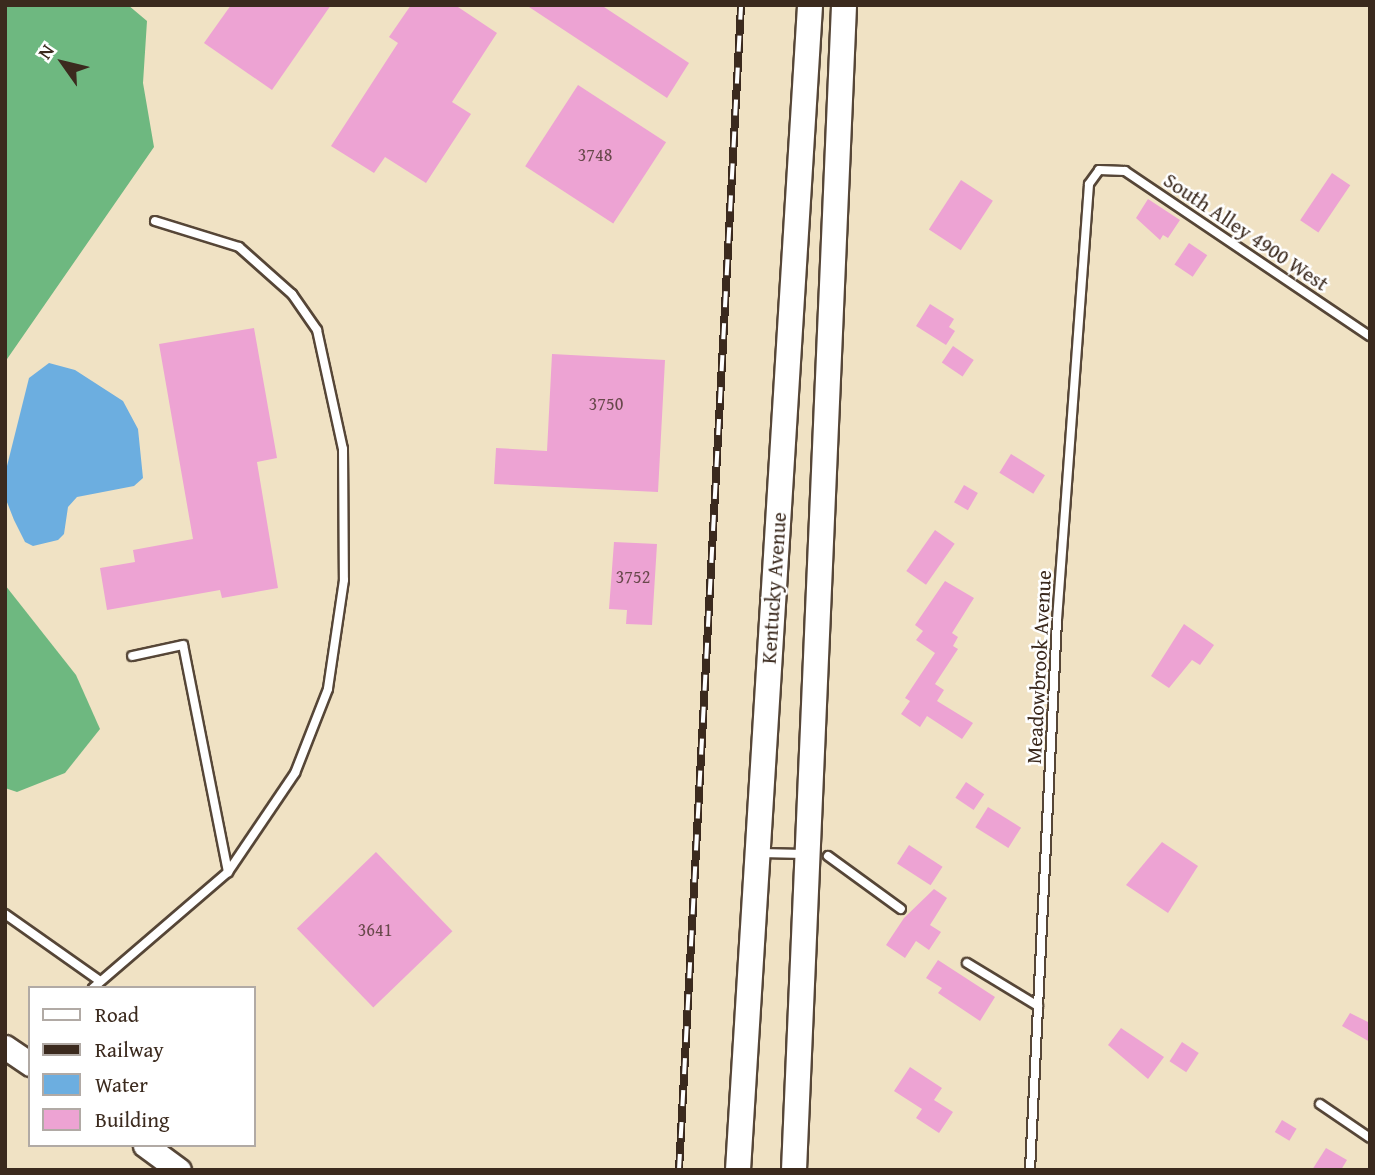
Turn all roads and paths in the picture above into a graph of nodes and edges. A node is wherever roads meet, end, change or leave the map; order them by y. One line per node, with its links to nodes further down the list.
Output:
1 (810, 5): 7 (main road, Kentucky Avenue)
2 (844, 5): 8 (main road, Kentucky Avenue)
3 (1099, 170): 5 (lane, South Alley 4900 West); 15 (lane, Meadowbrook Avenue)
4 (155, 221): 9 (lane)
5 (1370, 336)
6 (132, 656): 9 (lane)
7 (758, 853): 8 (lane); 20 (main road, Kentucky Avenue)
8 (819, 855): 10 (lane); 21 (main road, Kentucky Avenue)
9 (228, 872): 13 (lane)
10 (901, 909)
11 (5, 914): 13 (lane)
12 (967, 964): 15 (lane)
13 (100, 981): 14 (lane)
14 (95, 986)
15 (1038, 1006): 22 (lane, Meadowbrook Avenue)
16 (1320, 1104): 17 (lane)
17 (1370, 1138)
18 (148, 1147): 19 (main road)
19 (179, 1170)
20 (738, 1170)
21 (794, 1170)
22 (1030, 1170)

